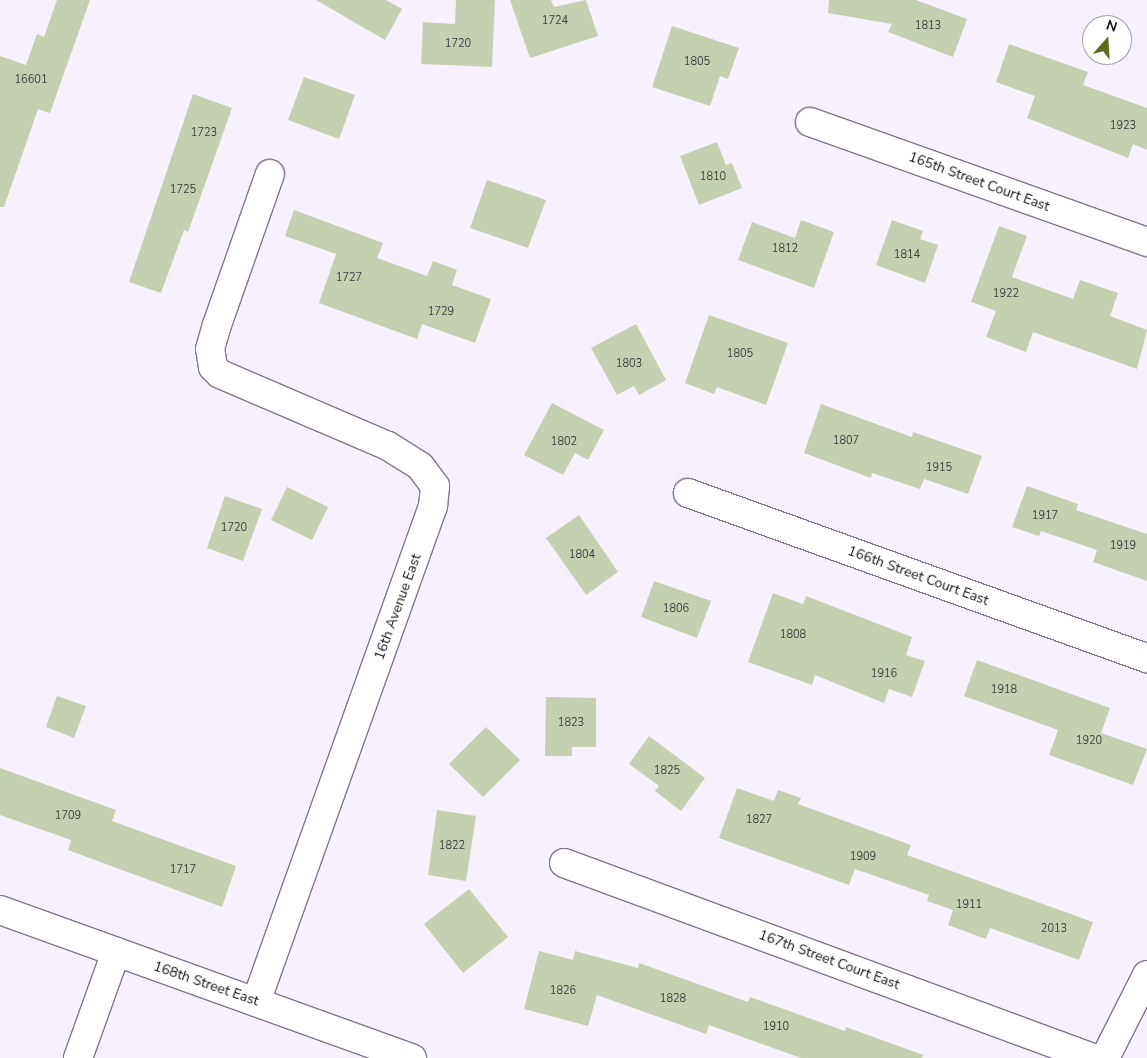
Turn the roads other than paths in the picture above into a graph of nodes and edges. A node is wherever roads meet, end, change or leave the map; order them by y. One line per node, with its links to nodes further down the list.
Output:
1 (810, 122): 3 (street, 165th Street Court East)
2 (270, 174): 10 (street, 16th Avenue East)
3 (1147, 242)
4 (688, 493): 5 (street, 166th Street Court East)
5 (1147, 658)
6 (564, 862): 13 (street, 167th Street Court East)
7 (0, 910): 8 (street, 168th Street East)
8 (116, 952): 10 (street, 168th Street East); 11 (street)
9 (1147, 975): 14 (street)
10 (256, 1002): 12 (street, 168th Street East)
11 (78, 1058)
12 (412, 1058)
13 (1093, 1058)
14 (1105, 1058)

